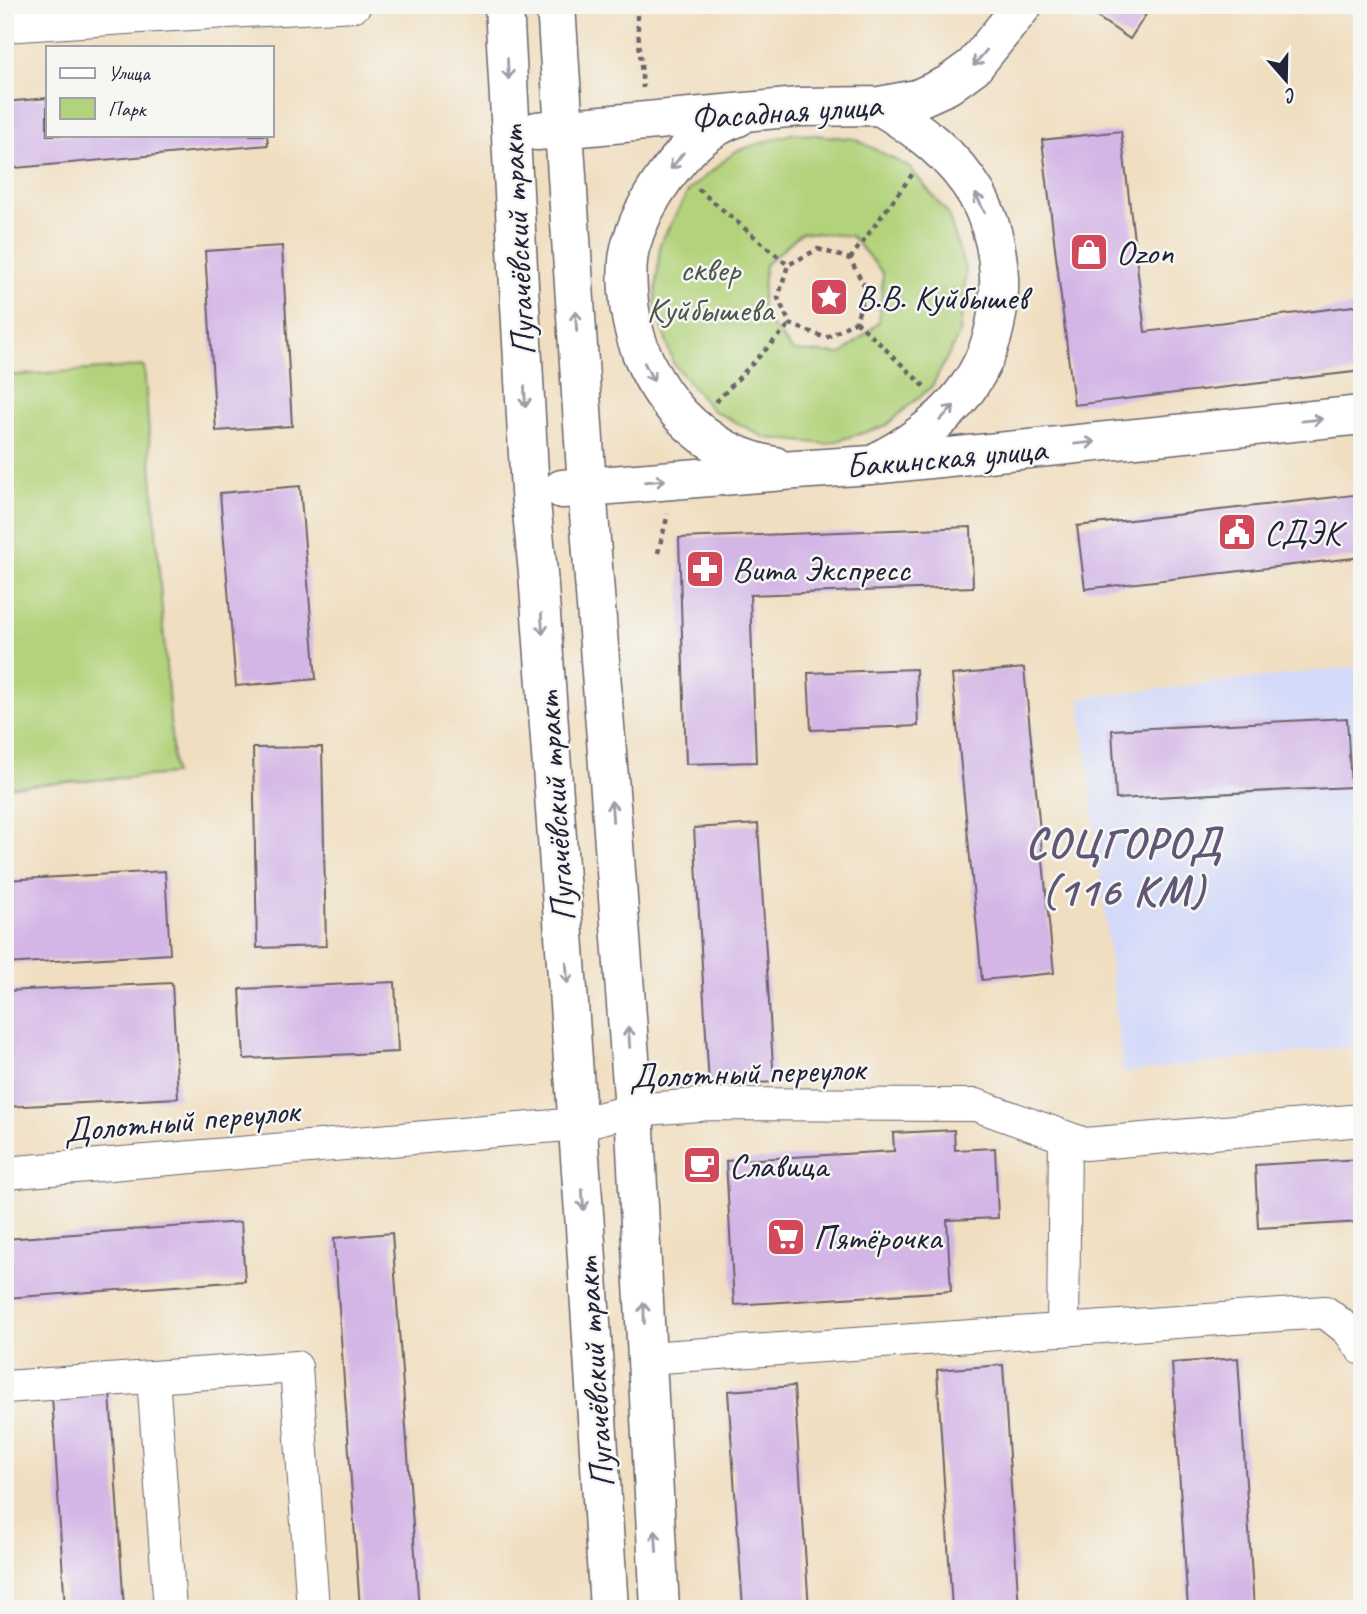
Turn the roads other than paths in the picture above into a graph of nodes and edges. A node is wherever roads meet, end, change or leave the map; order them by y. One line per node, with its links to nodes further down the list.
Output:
1 (355, 5): 5 (street)
2 (505, 5): 9 (main road, Пугачёвский тракт, one-way to 9)
3 (556, 5): 8 (main road, Пугачёвский тракт)
4 (1023, 5): 6 (main road, Фасадная улица, one-way to 6)
5 (5, 26)
6 (880, 106): 7 (main road, Фасадная улица); 11 (main road, one-way to 6)
7 (754, 111): 8 (main road, Фасадная улица); 12 (main road, one-way to 12)
8 (563, 128): 9 (main road, Фасадная улица); 13 (main road, Пугачёвский тракт, one-way to 8)
9 (511, 134): 14 (main road, Пугачёвский тракт, one-way to 14)
10 (1362, 415): 11 (main road, Бакинская улица, one-way to 10)
11 (871, 465): 12 (main road, Бакинская улица)
12 (796, 470): 13 (main road, Бакинская улица, one-way to 12)
13 (587, 486): 14 (main road, Бакинская улица); 15 (main road, Пугачёвский тракт, one-way to 13)
14 (530, 492): 17 (main road, Пугачёвский тракт, one-way to 17)
15 (634, 1110): 17 (street, Долотный переулок); 18 (street, Долотный переулок); 22 (main road, Пугачёвский тракт, one-way to 15)
16 (1362, 1120): 18 (street, Долотный переулок)
17 (578, 1124): 19 (street, Долотный переулок); 27 (main road, Пугачёвский тракт, one-way to 27)
18 (1065, 1137): 20 (street)
19 (5, 1173)
20 (1063, 1330): 21 (street); 22 (street)
21 (1362, 1349)
22 (646, 1358): 28 (main road, Пугачёвский тракт, one-way to 22)
23 (153, 1377): 24 (street); 25 (street); 26 (street)
24 (5, 1387)
25 (170, 1609)
26 (313, 1609)
27 (609, 1609)
28 (660, 1609)

